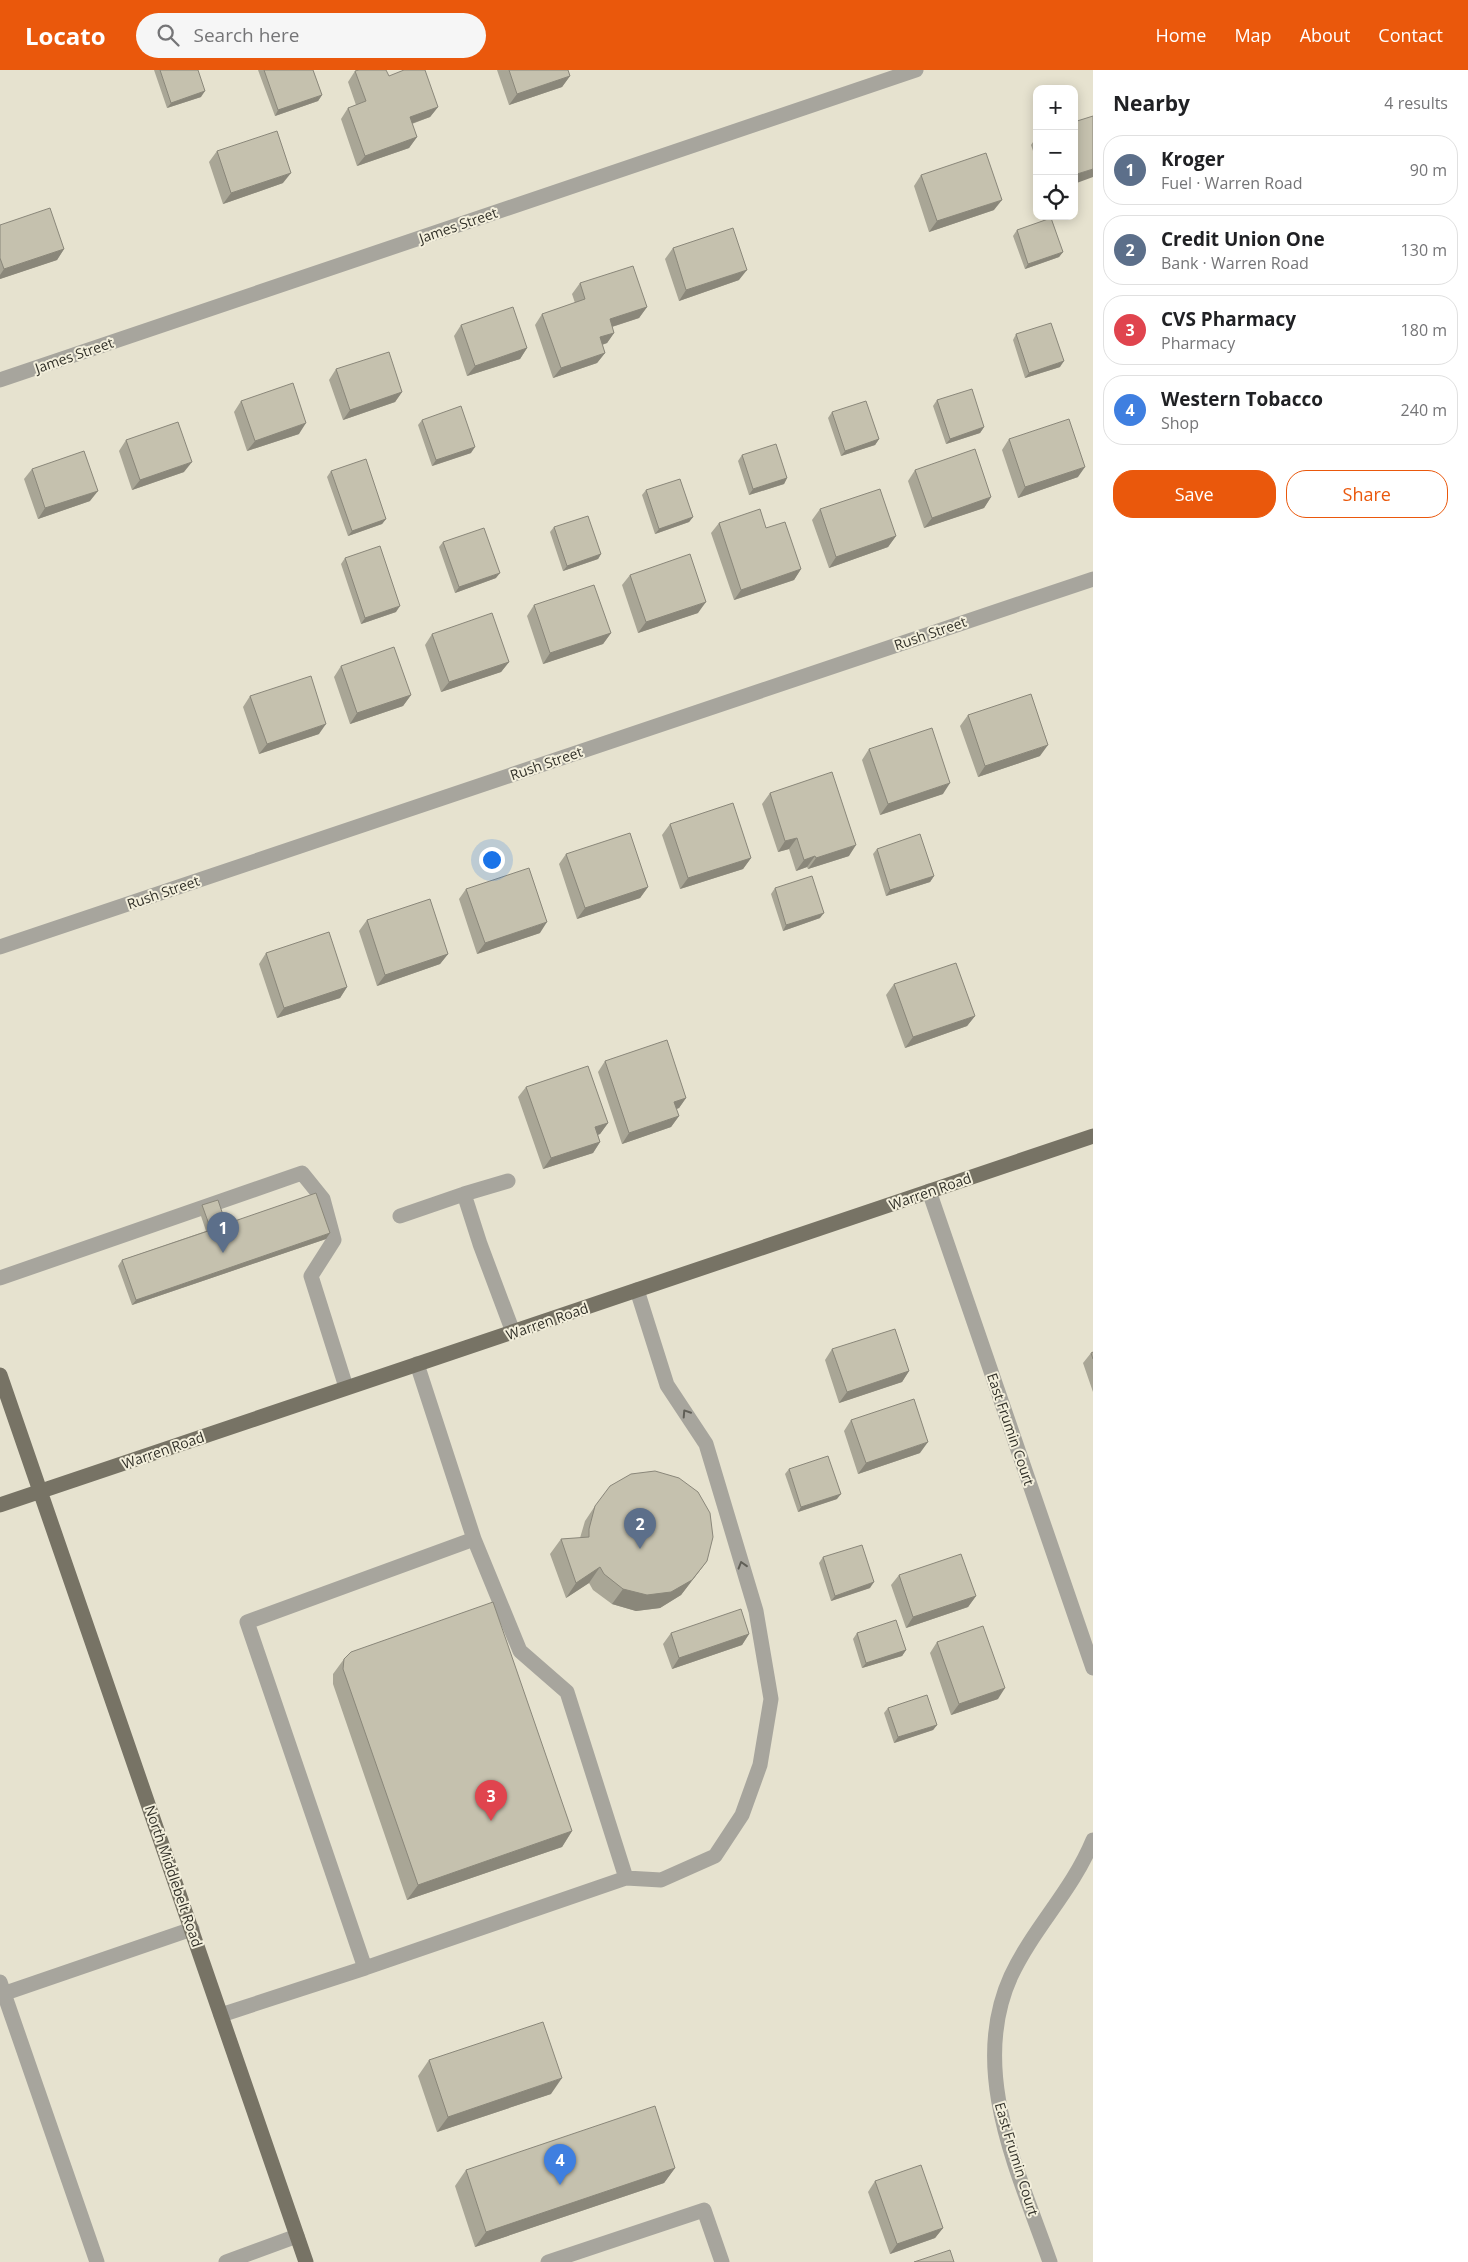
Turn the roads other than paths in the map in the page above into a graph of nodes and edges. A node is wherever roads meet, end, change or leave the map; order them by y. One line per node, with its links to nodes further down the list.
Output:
1 (916, 70): 2 (street, James Street)
2 (0, 380)
3 (1093, 579): 4 (street, Rush Street)
4 (0, 946)
5 (1093, 1136): 7 (main road, Warren Road)
6 (508, 1181): 8 (street)
7 (929, 1191): 11 (main road, Warren Road); 19 (street, East Frumin Court)
8 (464, 1194): 9 (street); 12 (street)
9 (400, 1216)
10 (0, 1278): 15 (street)
11 (637, 1290): 12 (main road, Warren Road); 21 (street, one-way to 11)
12 (512, 1332): 13 (main road, Warren Road)
13 (417, 1364): 15 (main road, Warren Road); 18 (street)
14 (0, 1375): 16 (main road, North Middlebelt Road)
15 (346, 1387): 16 (main road, Warren Road)
16 (41, 1491): 17 (main road, Warren Road); 22 (main road, North Middlebelt Road)
17 (0, 1505)
18 (474, 1539): 21 (street); 23 (street)
19 (1093, 1668)
20 (1093, 1840): 32 (street, East Frumin Court)
21 (626, 1878): 23 (street)
22 (192, 1929): 24 (street); 25 (main road, North Middlebelt Road)
23 (365, 1968): 25 (street)
24 (1, 1990): 27 (street)
25 (221, 2016): 26 (main road, North Middlebelt Road)
26 (297, 2236): 28 (street); 29 (main road, North Middlebelt Road)
27 (97, 2262)
28 (226, 2262)
29 (306, 2262)
30 (548, 2262): 31 (street)
31 (722, 2262)
32 (1050, 2262)

